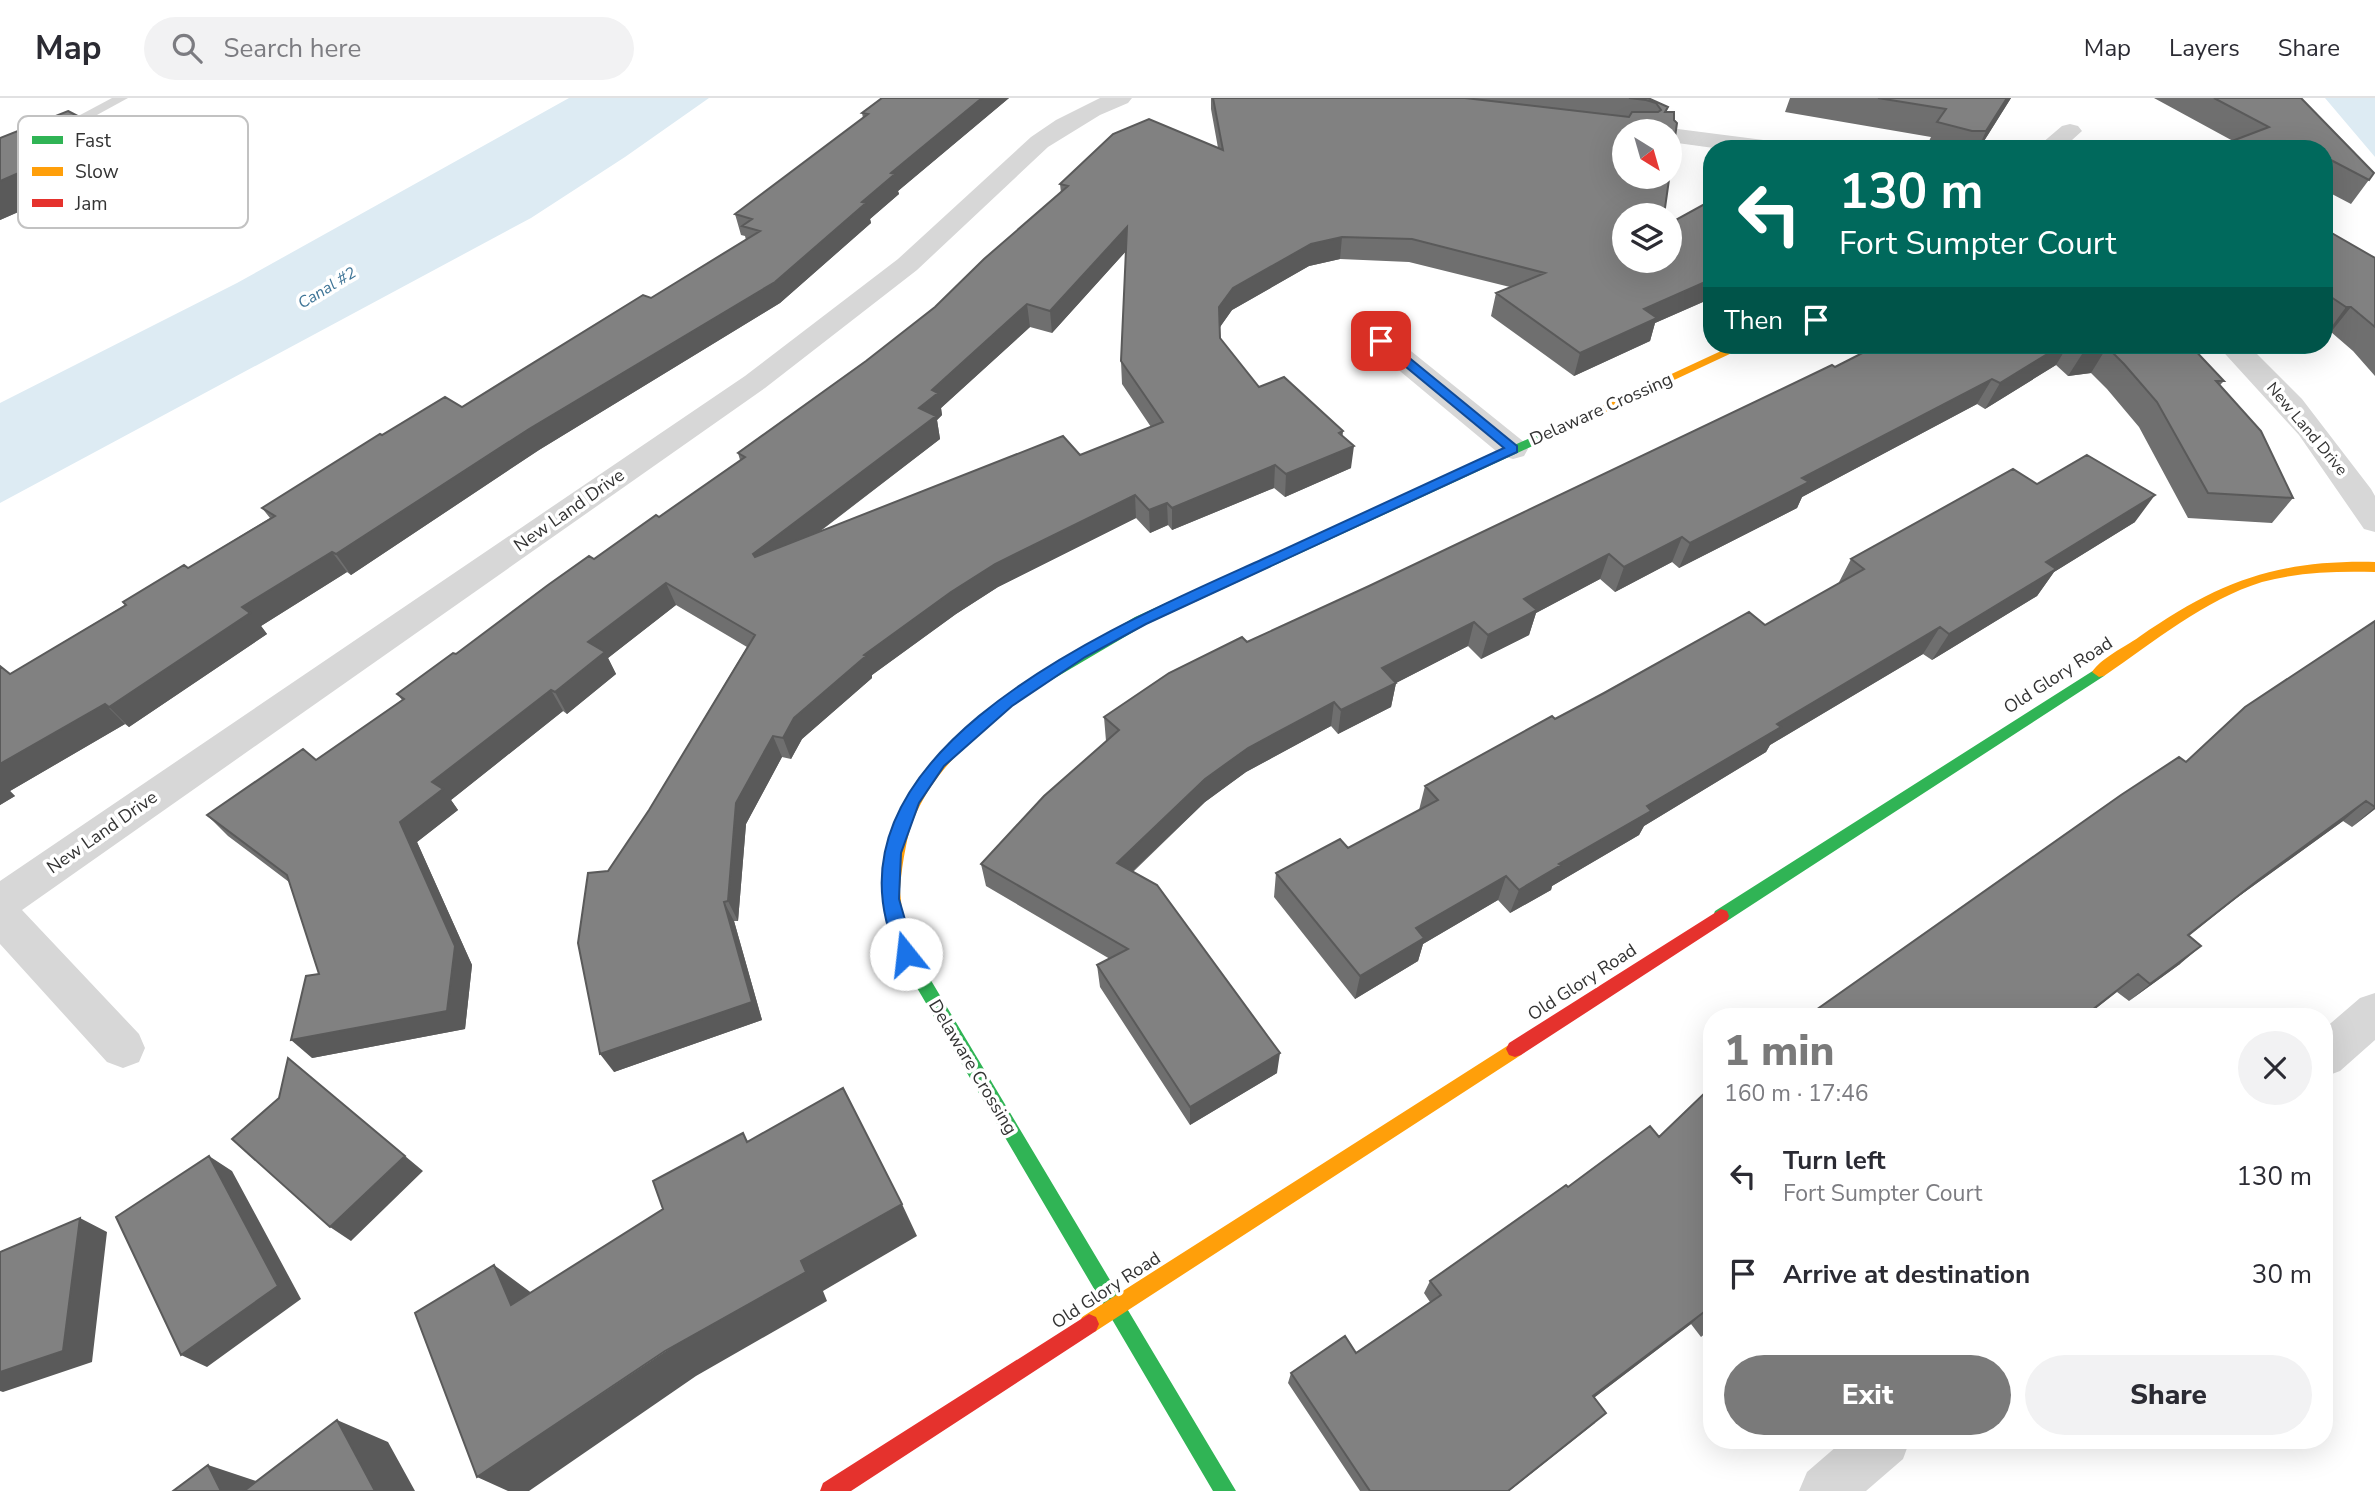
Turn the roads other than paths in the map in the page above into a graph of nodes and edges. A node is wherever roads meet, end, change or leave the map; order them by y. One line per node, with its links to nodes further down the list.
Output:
1 (122, 98): 3 (lane)
2 (1120, 98): 14 (street, New Land Drive)
3 (86, 116)
4 (2070, 131): 7 (street)
5 (1682, 137): 6 (street)
6 (1709, 140)
7 (2058, 140)
8 (1381, 341): 11 (street)
9 (1723, 354): 11 (street, Delaware Crossing)
10 (2240, 354): 12 (street, New Land Drive)
11 (1513, 449): 19 (street, Delaware Crossing)
12 (2375, 521)
13 (2375, 567): 19 (street, Old Glory Road)
14 (0, 903)
15 (0, 915): 17 (street)
16 (2375, 1012): 18 (street)
17 (123, 1048)
18 (2333, 1049)
19 (1115, 1306): 21 (street, Old Glory Road); 22 (street, Delaware Crossing)
20 (1874, 1449): 23 (street)
21 (831, 1491)
22 (1225, 1491)
23 (1826, 1491)

